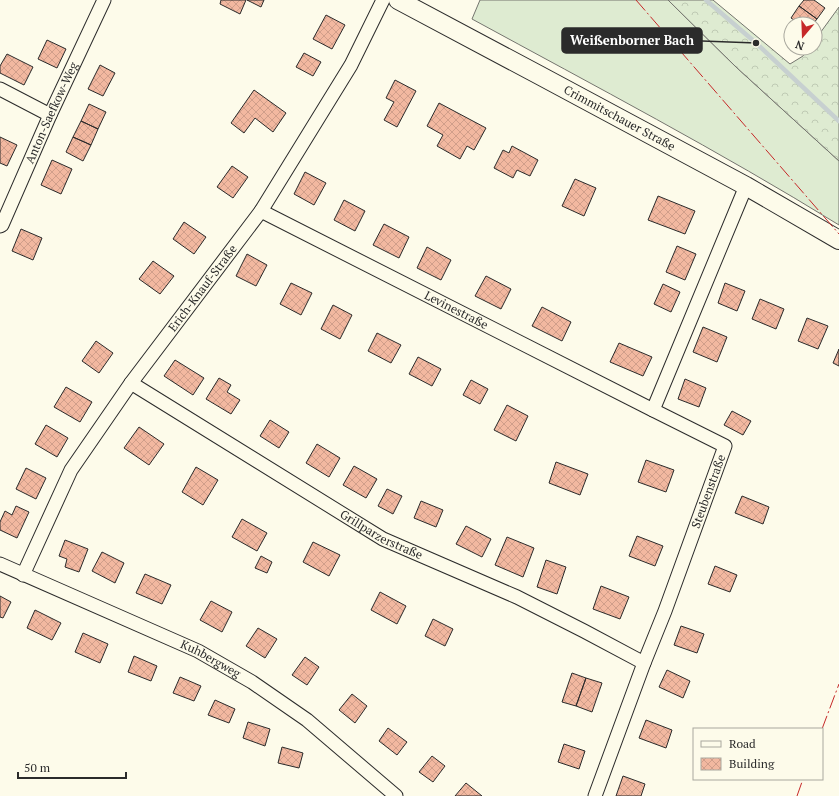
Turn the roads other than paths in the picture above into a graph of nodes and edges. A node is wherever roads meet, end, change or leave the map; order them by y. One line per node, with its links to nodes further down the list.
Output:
1 (104, 0): 5 (street, Anton-Saefkow-Weg)
2 (383, 0): 7 (street, Erich-Knauf-Straße)
3 (398, 0): 6 (main road, Crimmitschauer Straße)
4 (0, 89): 5 (street)
5 (50, 115): 8 (street, Anton-Saefkow-Weg)
6 (746, 186): 9 (main road, Crimmitschauer Straße); 11 (street)
7 (261, 211): 10 (street, Erich-Knauf-Straße); 11 (street, Levinestraße)
8 (0, 226)
9 (839, 240)
10 (131, 383): 13 (street, Erich-Knauf-Straße); 14 (street, Grillparzerstraße)
11 (653, 410): 14 (street, Steubenstraße)
12 (0, 564): 13 (street, Kuhbergweg)
13 (23, 575): 15 (street, Kuhbergweg)
14 (644, 663): 16 (street, Steubenstraße)
15 (396, 796)
16 (595, 796)

